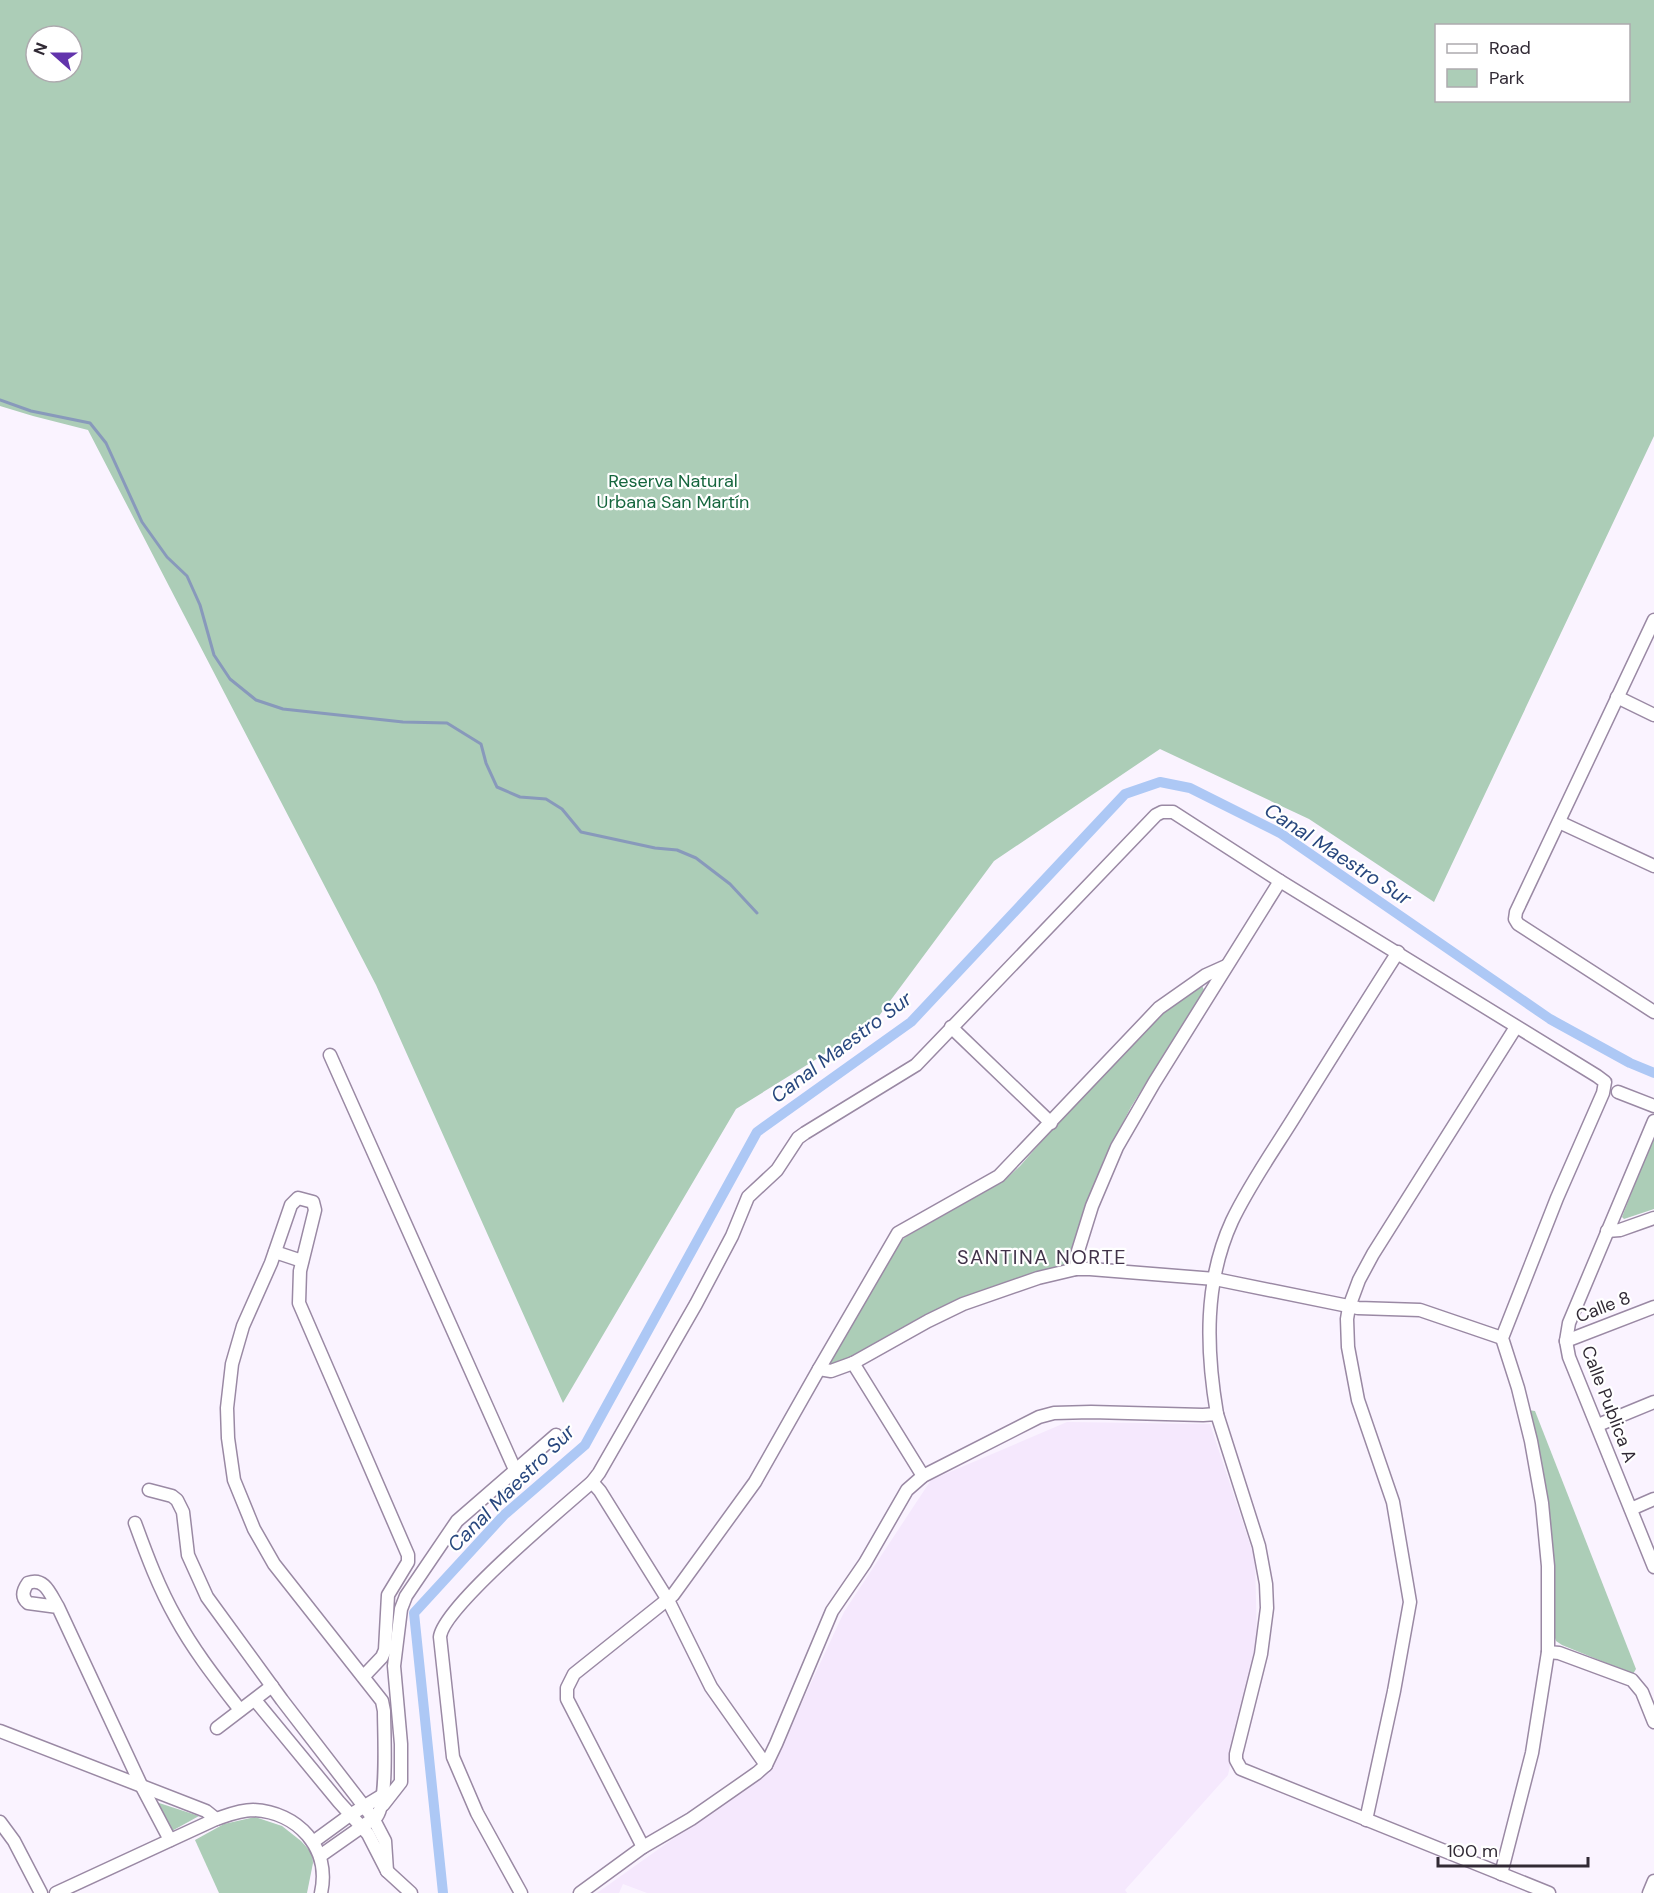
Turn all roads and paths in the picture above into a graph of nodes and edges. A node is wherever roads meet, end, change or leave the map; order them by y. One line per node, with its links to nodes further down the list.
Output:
1 (1654, 620): 2 (street)
2 (1617, 697): 3 (street); 4 (street)
3 (1654, 715)
4 (1559, 822): 5 (street); 9 (street)
5 (1654, 866)
6 (1280, 881): 7 (street); 8 (street); 10 (street)
7 (1398, 952): 11 (street); 22 (street)
8 (1226, 966): 16 (street); 21 (street)
9 (1654, 1012)
10 (951, 1027): 16 (street); 35 (street)
11 (1516, 1027): 23 (street); 25 (street)
12 (330, 1055): 33 (street)
13 (1618, 1092): 14 (street)
14 (1654, 1106)
15 (1654, 1121): 18 (street, Calle Publica A)
16 (1051, 1123): 28 (street)
17 (1654, 1218): 18 (street)
18 (1607, 1231): 26 (street, Calle Publica A)
19 (275, 1252): 20 (street); 20 (street); 44 (street)
20 (302, 1261): 44 (street)
21 (1076, 1269): 22 (street); 27 (street)
22 (1215, 1279): 23 (street); 30 (street)
23 (1349, 1307): 25 (street); 58 (street)
24 (1654, 1307): 26 (street, Calle 8)
25 (1502, 1338): 43 (street)
26 (1566, 1341): 31 (street, Calle Publica A)
27 (853, 1363): 28 (street); 34 (street)
28 (819, 1369): 41 (street)
29 (1654, 1402): 31 (street)
30 (1216, 1414): 34 (street); 58 (street)
31 (1598, 1425): 38 (street, Calle Publica A)
32 (556, 1435): 33 (street)
33 (516, 1472): 53 (street)
34 (923, 1476): 51 (street)
35 (592, 1482): 41 (street); 72 (street)
36 (149, 1490): 45 (street)
37 (1654, 1499): 38 (street)
38 (1631, 1509): 40 (street, Calle Publica A)
39 (135, 1523): 47 (street)
40 (1654, 1567)
41 (668, 1600): 51 (street); 63 (street)
42 (58, 1607): 52 (street)
43 (1548, 1652): 48 (street); 66 (street)
44 (363, 1677): 53 (street)
45 (272, 1686): 46 (street); 54 (street)
46 (255, 1700): 47 (street); 55 (street)
47 (240, 1710): 49 (street)
48 (1654, 1722)
49 (217, 1728)
50 (0, 1731): 52 (street)
51 (766, 1765): 63 (street)
52 (141, 1785): 57 (street); 61 (street)
53 (382, 1800): 54 (street); 56 (street)
54 (364, 1807): 55 (street); 56 (street)
55 (350, 1815): 60 (street); 62 (street)
56 (373, 1818): 60 (street); 65 (street)
57 (216, 1819): 61 (street); 62 (street)
58 (1366, 1820): 66 (street)
59 (0, 1822): 68 (street)
60 (361, 1826): 64 (street); 65 (street)
61 (170, 1840): 69 (street)
62 (313, 1842): 64 (street)
63 (643, 1847): 73 (street)
64 (320, 1856): 70 (street)
65 (387, 1871): 71 (street)
66 (1501, 1874): 74 (street)
67 (1654, 1881): 75 (street)
68 (41, 1893)
69 (56, 1893)
70 (321, 1893)
71 (411, 1893)
72 (521, 1893)
73 (580, 1893)
74 (1549, 1893)
75 (1649, 1893)

